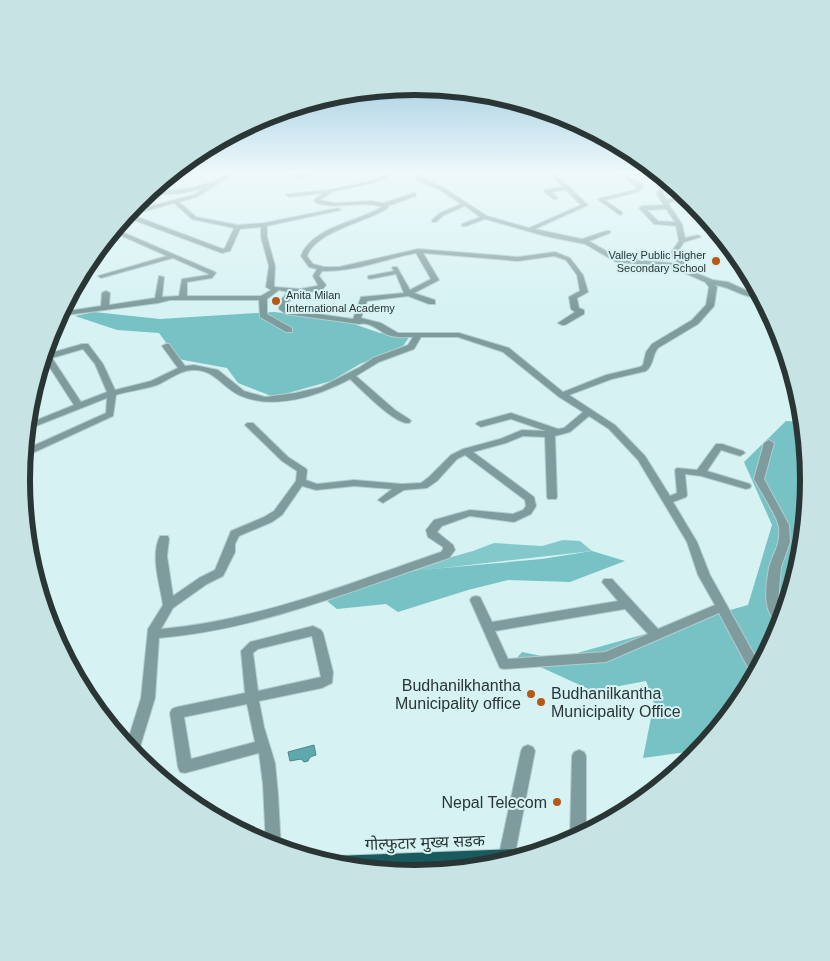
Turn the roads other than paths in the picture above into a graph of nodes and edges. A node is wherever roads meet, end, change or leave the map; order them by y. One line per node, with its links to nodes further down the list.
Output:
1 (137, 219): 15 (street)
2 (198, 219): 15 (street)
3 (293, 219): 13 (street)
4 (359, 219): 25 (street)
5 (436, 219): 11 (street)
6 (480, 219): 14 (street)
7 (492, 219): 16 (street)
8 (551, 219): 16 (street)
9 (652, 219): 12 (street)
10 (676, 219): 12 (street)
11 (434, 221)
12 (679, 224): 21 (street)
13 (264, 225): 15 (street); 31 (street)
14 (464, 225)
15 (238, 227)
16 (531, 229): 20 (street)
17 (608, 232): 20 (street)
18 (120, 235): 23 (street)
19 (698, 238): 21 (street)
20 (582, 241): 30 (street)
21 (682, 241): 30 (street)
22 (418, 251): 24 (street); 34 (street); 43 (street)
23 (173, 256): 27 (street); 36 (street)
24 (387, 260): 25 (street); 26 (street)
25 (319, 271): 32 (street)
26 (398, 272): 29 (street); 34 (street)
27 (101, 276)
28 (162, 277): 38 (street)
29 (370, 277)
30 (711, 282): 35 (street); 52 (street)
31 (275, 289): 32 (street); 37 (street)
32 (299, 291): 42 (street)
33 (106, 292): 40 (street)
34 (408, 294): 39 (street); 42 (street)
35 (752, 296)
36 (183, 298): 37 (street); 38 (street)
37 (264, 298): 44 (street)
38 (158, 301): 40 (street)
39 (432, 302)
40 (105, 308): 41 (street)
41 (69, 313)
42 (359, 322): 45 (street)
43 (562, 323)
44 (289, 330)
45 (418, 335): 50 (street); 52 (street)
46 (166, 346): 49 (street)
47 (50, 356): 51 (street)
48 (49, 360): 53 (street)
49 (183, 369): 50 (street); 51 (street)
50 (350, 375): 55 (street)
51 (112, 393): 53 (street); 61 (street)
52 (562, 395): 54 (street)
53 (79, 406): 56 (street)
54 (589, 412): 59 (street); 70 (street)
55 (406, 421)
56 (34, 424)
57 (481, 424): 59 (street)
58 (250, 425): 65 (street)
59 (554, 433): 62 (street); 68 (street)
60 (770, 443): 77 (street)
61 (31, 451)
62 (466, 451): 67 (street); 79 (street)
63 (740, 453): 64 (street)
64 (700, 472): 66 (street); 70 (street)
65 (301, 482): 67 (street); 75 (street)
66 (746, 486)
67 (402, 487): 69 (street)
68 (552, 497)
69 (383, 500)
70 (667, 500): 76 (street)
71 (164, 539): 75 (street)
72 (608, 582): 74 (street)
73 (476, 600): 78 (street)
74 (628, 604): 78 (street); 80 (street)
75 (169, 605): 79 (street)
76 (722, 607): 80 (street); 81 (street)
77 (776, 614)
78 (489, 627): 80 (street)
79 (154, 634): 83 (street)
80 (656, 635)
81 (753, 664)
82 (253, 696): 82 (street); 84 (street); 84 (street)
83 (134, 743)
84 (263, 746): 88 (street)
85 (528, 751): 89 (street)
86 (579, 756): 87 (street)
87 (578, 829)
88 (273, 838)
89 (513, 852)
90 (474, 860): 91 (main road, गोल्फुटार मुख्य सडक)
91 (383, 864)

